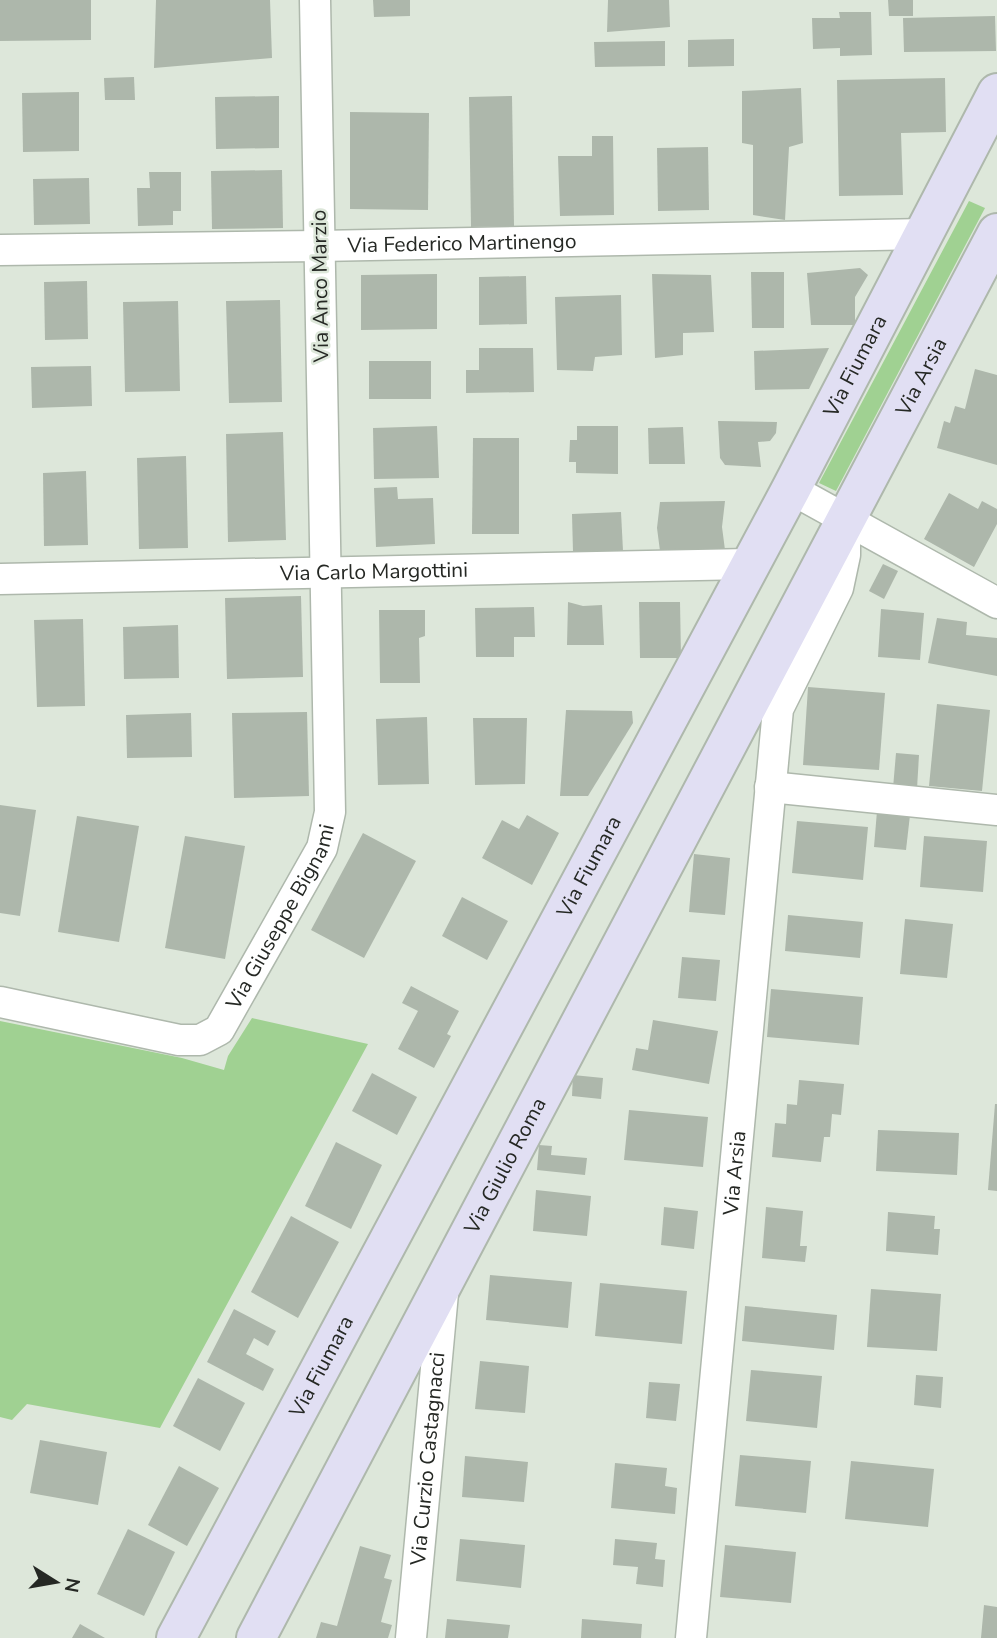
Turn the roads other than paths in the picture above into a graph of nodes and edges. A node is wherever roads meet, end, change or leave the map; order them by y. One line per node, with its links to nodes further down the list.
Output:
1 (315, 0): 5 (street, Via Anco Marzio)
2 (997, 93): 4 (street, Via Fiumara)
3 (997, 233): 8 (street, Via Arsia)
4 (925, 234): 5 (street, Via Federico Martinengo); 7 (street, Via Fiumara)
5 (319, 246): 6 (street, Via Federico Martinengo); 10 (street, Via Anco Marzio)
6 (0, 250)
7 (791, 489): 8 (street); 9 (street, Via Fiumara)
8 (845, 520): 12 (street); 13 (street, Via Arsia)
9 (749, 564): 10 (street, Via Carlo Margottini); 18 (street, Via Fiumara)
10 (324, 573): 11 (street, Via Carlo Margottini); 16 (street, Via Giuseppe Bignami)
11 (0, 579)
12 (997, 603)
13 (765, 701): 14 (street, Via Arsia); 17 (street, Via Giulio Roma)
14 (770, 787): 15 (street); 21 (street, Via Arsia)
15 (997, 810)
16 (0, 1002)
17 (445, 1280): 19 (street, Via Giulio Roma); 20 (street, Via Curzio Castagnacci)
18 (176, 1638)
19 (256, 1638)
20 (411, 1638)
21 (691, 1638)

